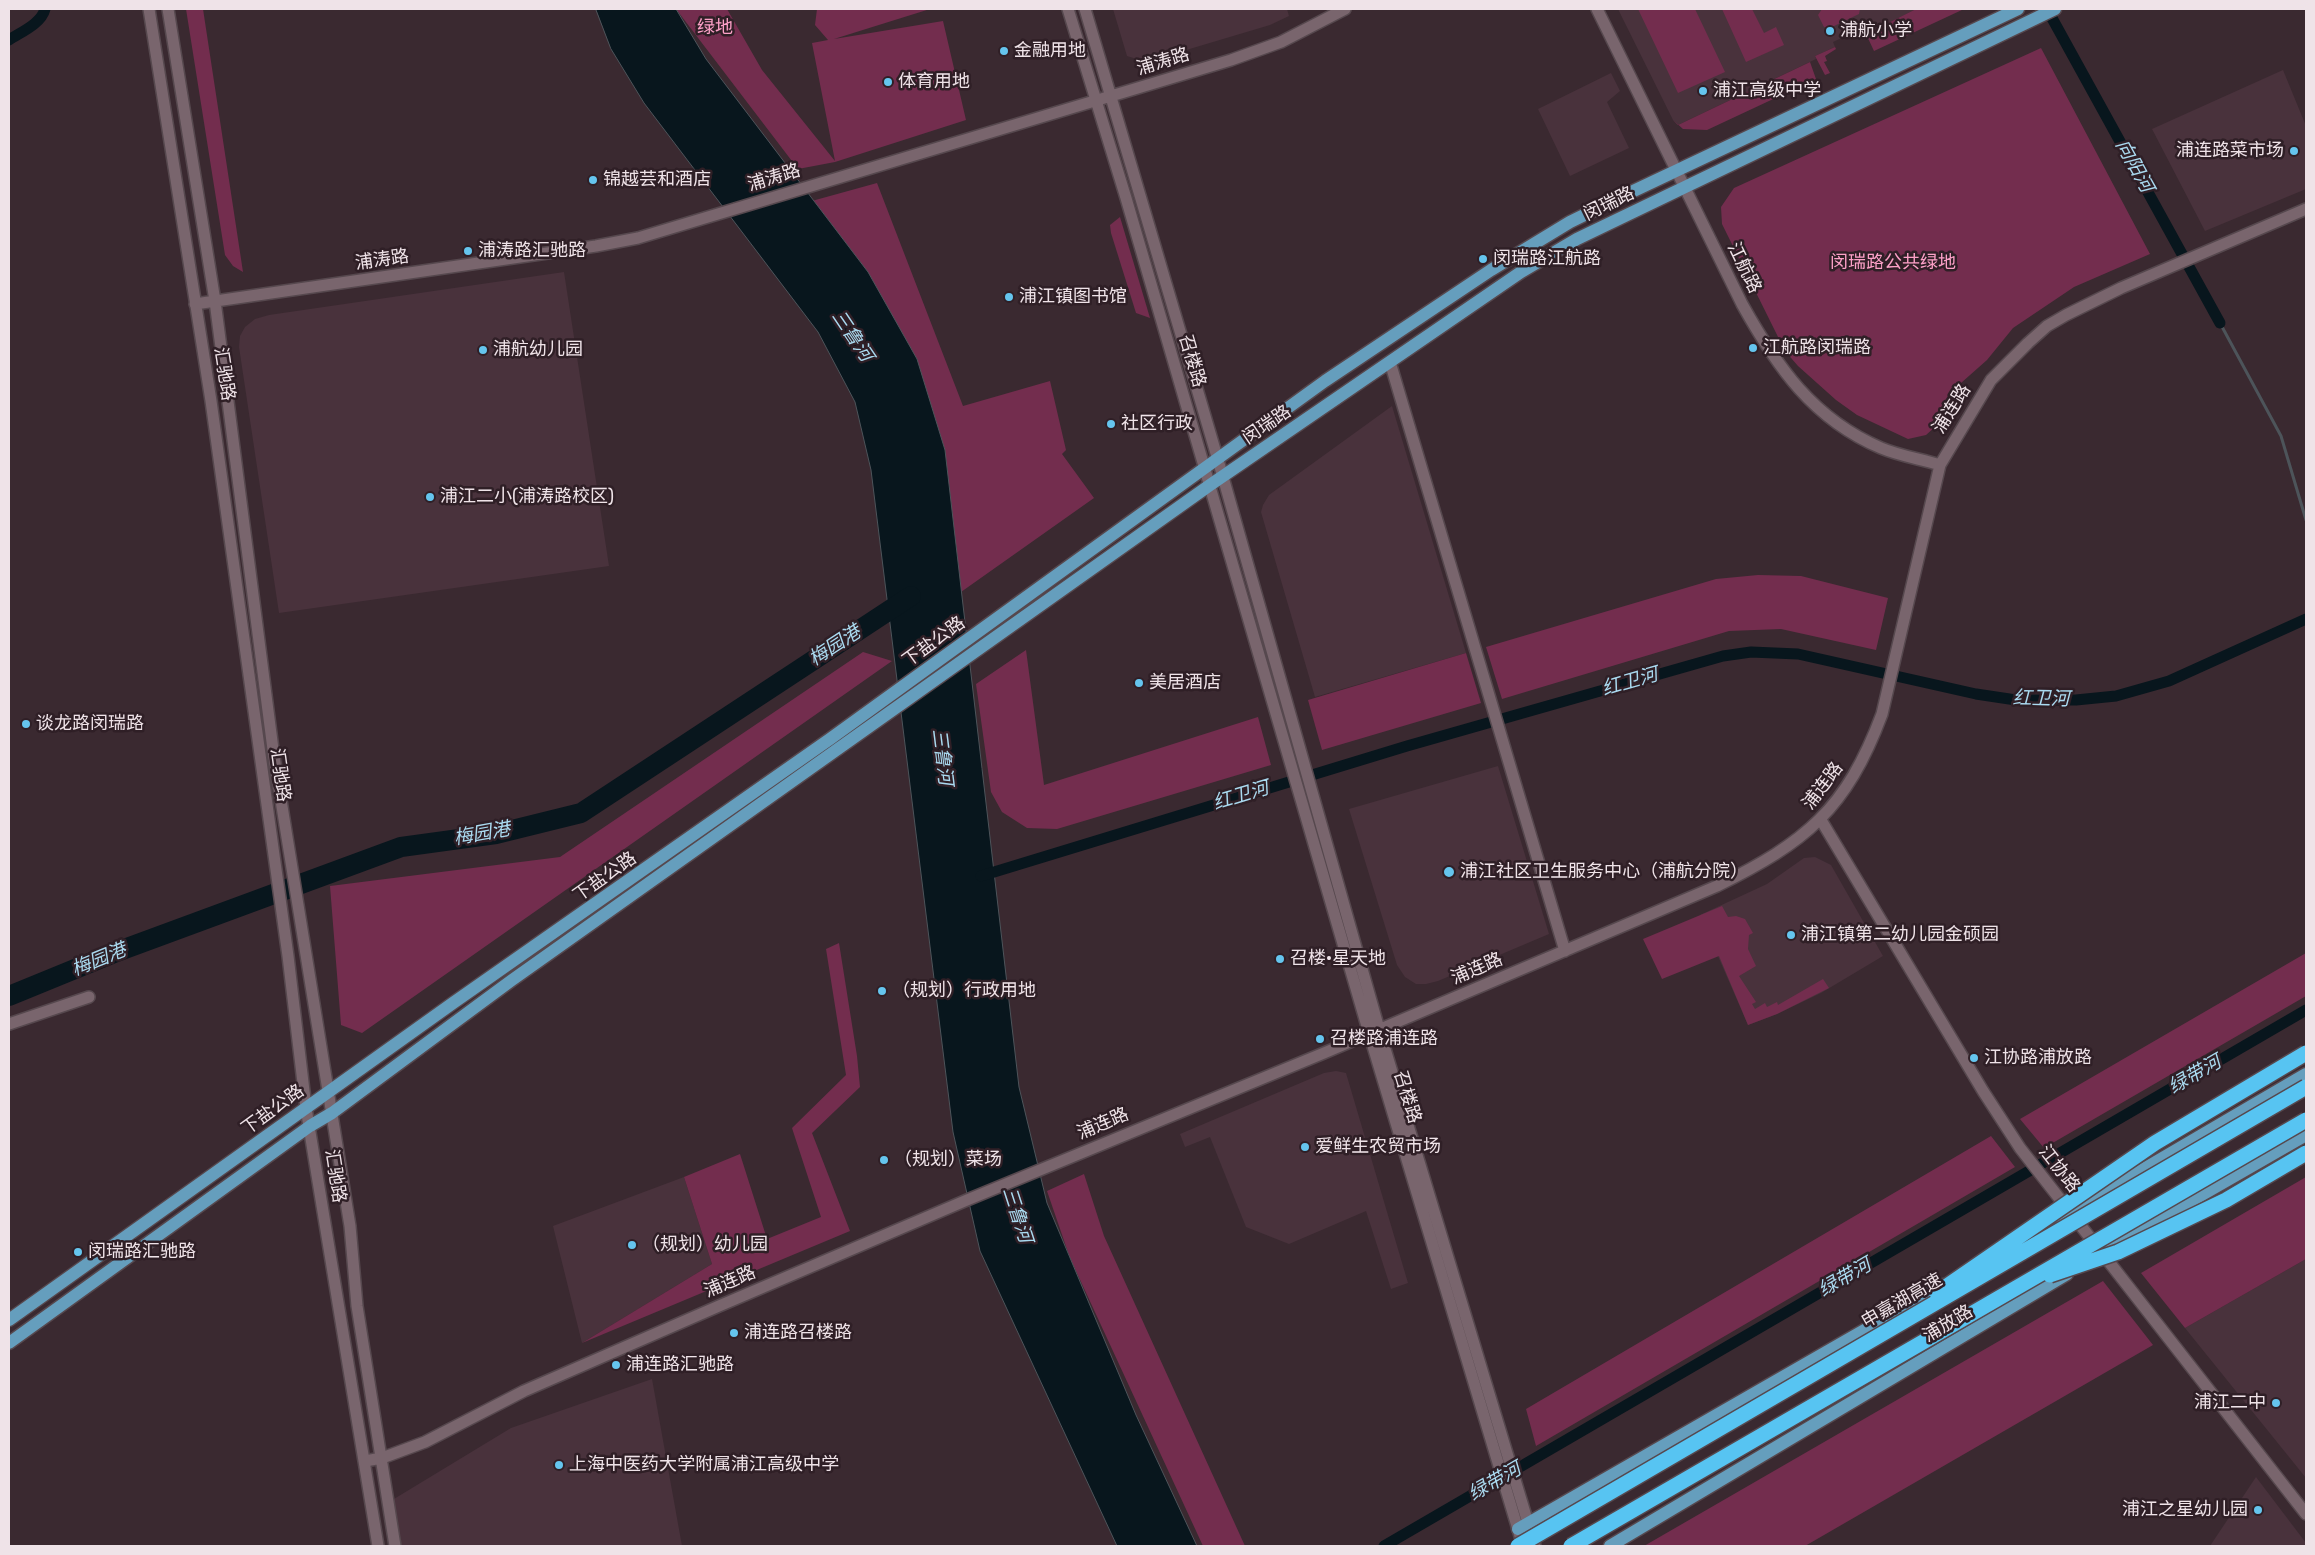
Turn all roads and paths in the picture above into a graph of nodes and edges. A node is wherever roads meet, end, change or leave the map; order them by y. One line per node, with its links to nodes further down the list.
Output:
1 (149, 9): 15 (street, 汇驰路)
2 (168, 9): 14 (street, 汇驰路)
3 (1068, 9): 10 (street, 召楼路)
4 (1085, 9): 9 (street, 召楼路)
5 (1345, 9): 9 (street, 浦涛路)
6 (1597, 9): 11 (street, 江航路)
7 (2018, 9): 11 (main road, 闵瑞路)
8 (2055, 9): 12 (main road, 闵瑞路)
9 (1112, 95): 10 (street, 浦涛路); 17 (street, 召楼路)
10 (1096, 100): 14 (street, 浦涛路); 19 (street, 召楼路)
11 (1676, 170): 12 (street, 江航路); 17 (main road, 闵瑞路)
12 (1686, 186): 16 (main road, 闵瑞路); 18 (street, 江航路)
13 (2306, 209): 18 (street, 浦连路)
14 (215, 301): 15 (street, 浦涛路); 31 (street, 汇驰路)
15 (195, 304): 32 (street, 汇驰路)
16 (1390, 362): 20 (main road, 闵瑞路); 24 (street)
17 (1217, 458): 19 (main road, 下盐公路); 20 (street, 召楼路)
18 (1940, 465): 23 (street, 浦连路)
19 (1205, 468): 21 (street, 召楼路); 31 (main road, 下盐公路)
20 (1223, 477): 21 (main road, 闵瑞路); 22 (street, 召楼路)
21 (1210, 485): 22 (street, 召楼路); 33 (main road, 下盐公路)
22 (1310, 807): 27 (street, 召楼路)
23 (1821, 820): 24 (street, 浦连路); 38 (street, 江协路)
24 (1565, 951): 27 (street, 浦连路)
25 (89, 997): 26 (street)
26 (9, 1024)
27 (1374, 1031): 44 (street, 浦连路); 47 (street, 召楼路); 47 (street, 召楼路)
28 (2306, 1053): 42 (highway, bridge)
29 (2306, 1074): 38 (main road)
30 (2306, 1088): 42 (highway, 申嘉湖高速, bridge)
31 (329, 1092): 32 (main road, 下盐公路); 33 (street, 汇驰路)
32 (306, 1108): 35 (street, 汇驰路); 41 (main road, 下盐公路)
33 (332, 1112): 35 (main road, 下盐公路); 44 (street, 汇驰路)
34 (2306, 1120): 40 (highway, bridge)
35 (310, 1126): 43 (main road, 下盐公路); 45 (street, 汇驰路)
36 (2306, 1134): 39 (main road, 浦放路)
37 (2306, 1153): 40 (highway, bridge)
38 (2070, 1212): 39 (street, 江协路); 47 (main road)
39 (2103, 1252): 46 (street, 江协路); 54 (main road, 浦放路)
40 (2016, 1287): 53 (highway, bridge)
41 (9, 1320)
42 (1890, 1329): 50 (highway, 申嘉湖高速, bridge)
43 (9, 1343)
44 (382, 1458): 45 (street, 浦连路); 49 (street, 汇驰路)
45 (365, 1461): 48 (street, 汇驰路)
46 (2306, 1514)
47 (1523, 1526): 51 (street); 52 (street)
48 (378, 1546)
49 (396, 1546)
50 (1518, 1546)
51 (1523, 1546)
52 (1535, 1546)
53 (1571, 1546)
54 (1610, 1546)

